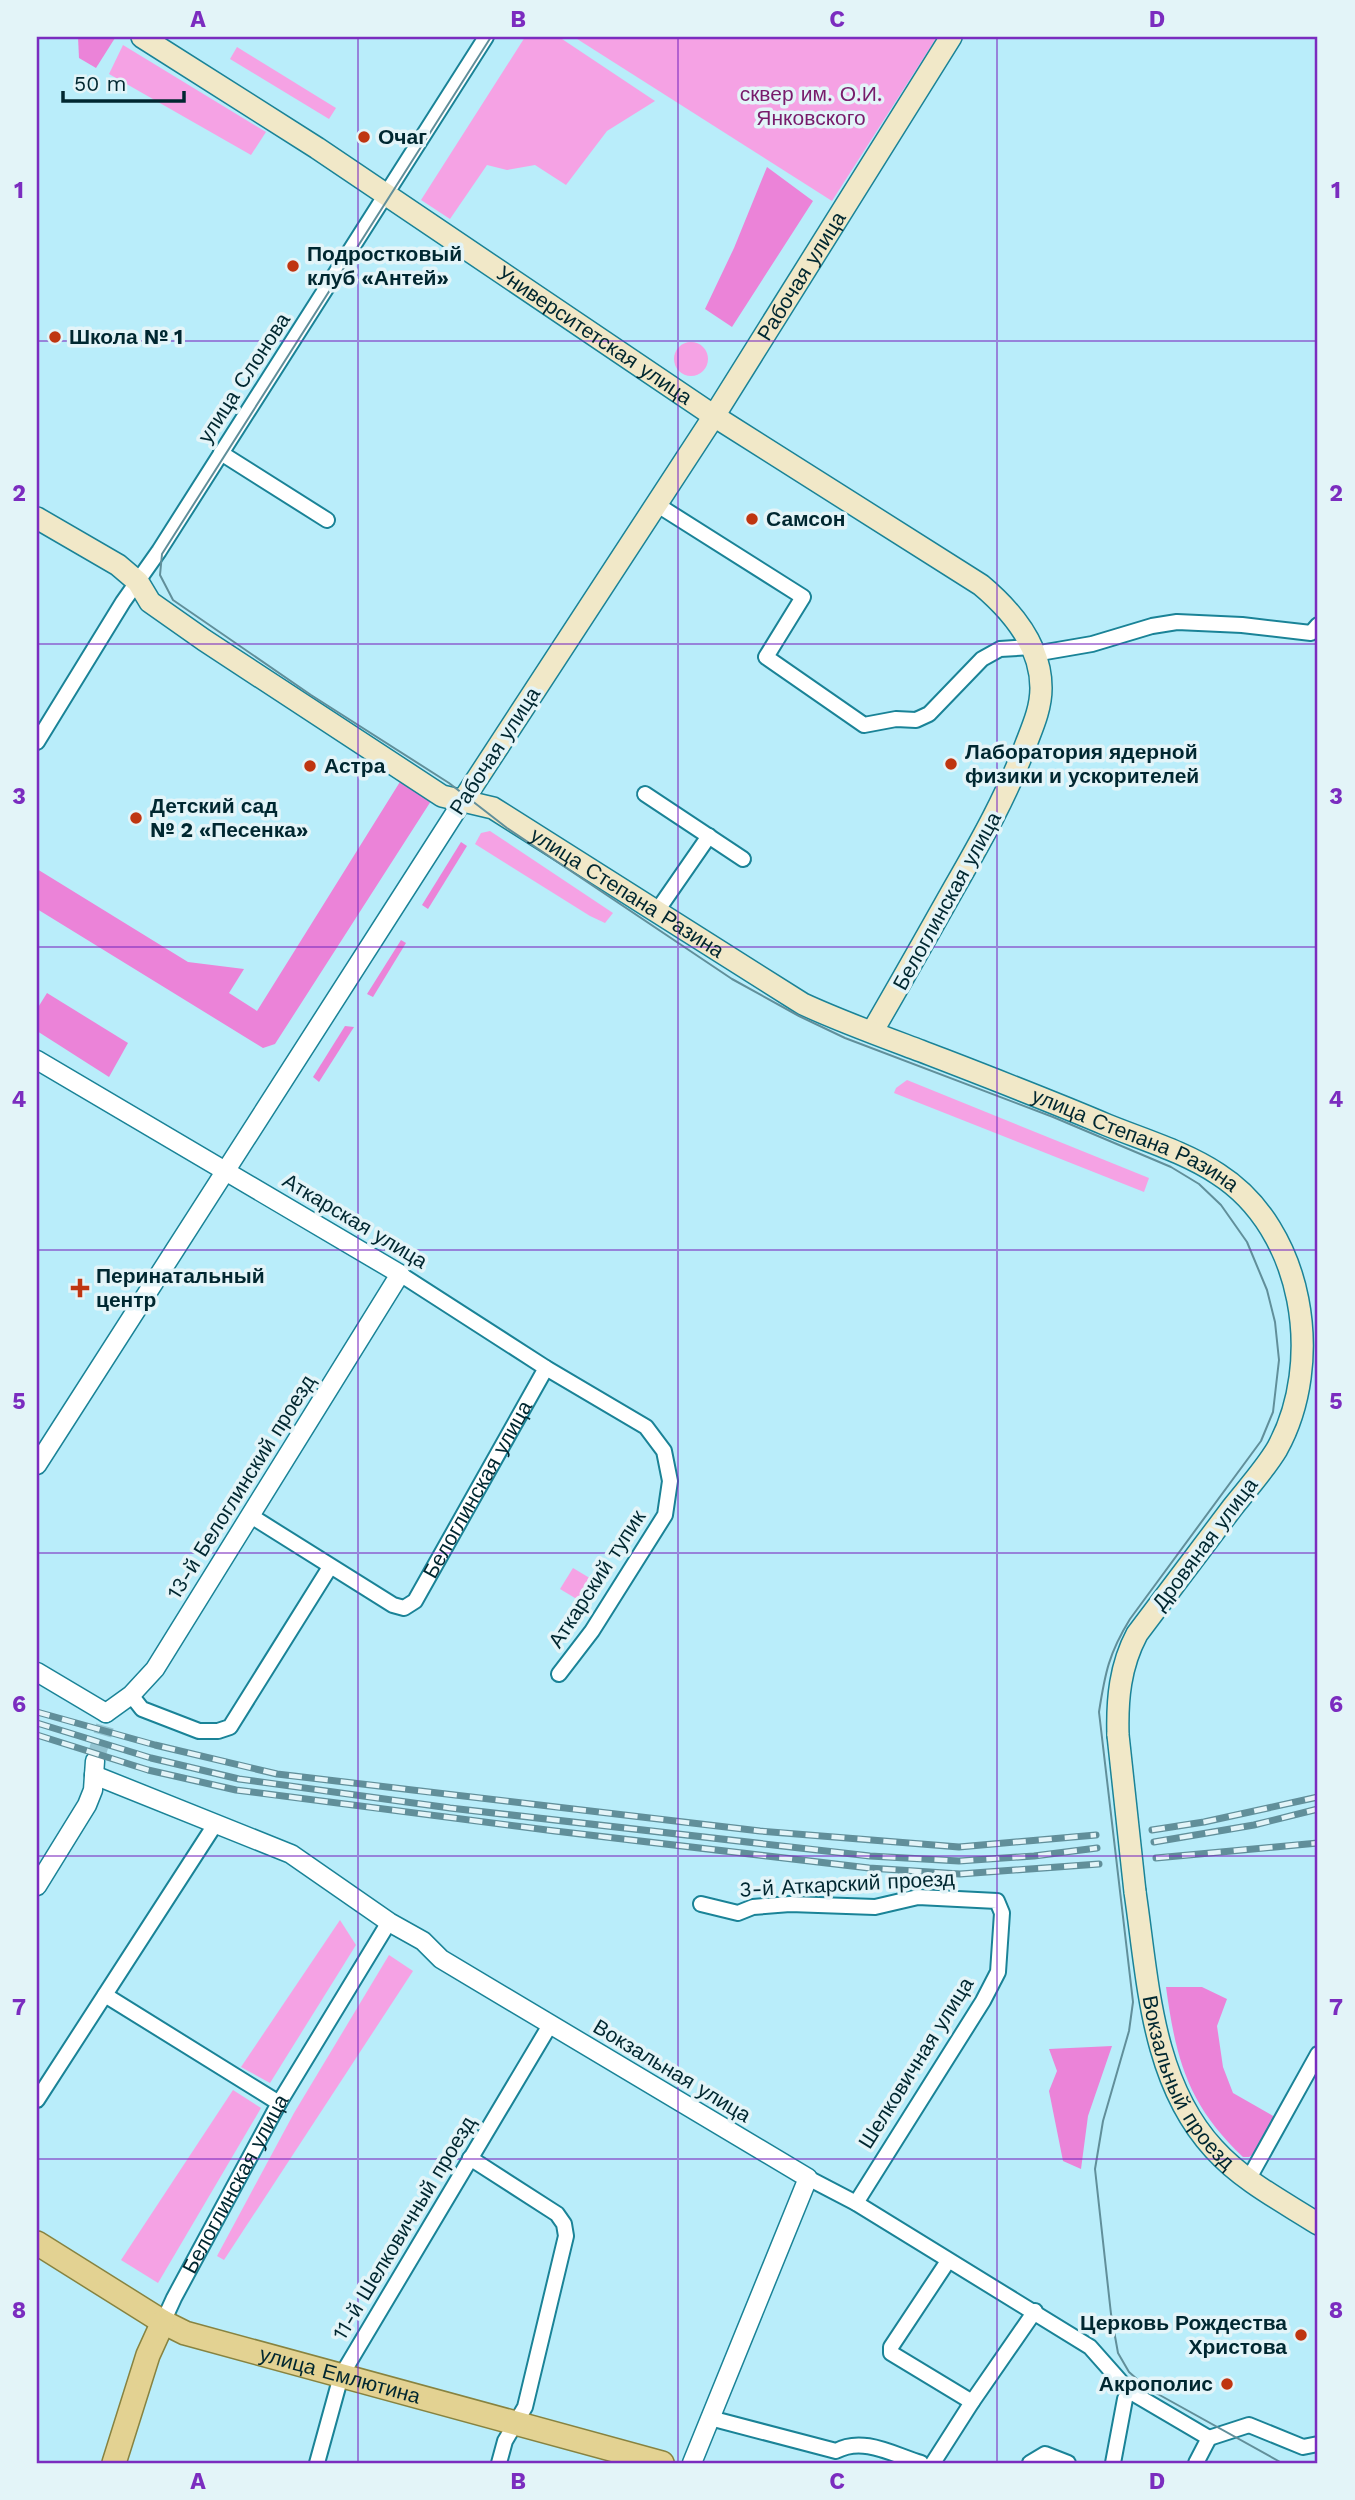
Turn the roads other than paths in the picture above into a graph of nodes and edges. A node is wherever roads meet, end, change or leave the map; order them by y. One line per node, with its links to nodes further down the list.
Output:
1 (142, 37): 4 (main road, Университетская улица)
2 (486, 37): 4 (street, улица Слонова)
3 (951, 37): 5 (main road, Рабочая улица)
4 (386, 195): 5 (main road, Университетская улица); 6 (street, улица Слонова)
5 (714, 416): 7 (main road, Рабочая улица); 12 (main road, Университетская улица)
6 (220, 453): 9 (street); 10 (street, улица Слонова)
7 (656, 504): 12 (street); 15 (main road, Рабочая улица)
8 (37, 518): 10 (main road, улица Степана Разина)
9 (327, 520)
10 (138, 582): 13 (street, улица Слонова); 15 (main road, улица Степана Разина)
11 (1318, 625): 12 (street)
12 (1033, 650): 19 (main road, Белоглинская улица)
13 (37, 741)
14 (645, 794): 16 (street)
15 (462, 802): 18 (main road, улица Степана Разина); 21 (street, Рабочая улица)
16 (709, 836): 17 (street); 18 (street)
17 (743, 859)
18 (657, 911): 19 (main road, улица Степана Разина)
19 (872, 1032): 22 (main road, улица Степана Разина)
20 (37, 1060): 21 (street, Аткарская улица)
21 (226, 1171): 23 (street, Аткарская улица); 26 (street, Рабочая улица)
22 (1256, 1206): 34 (main road, Дровяная улица, bridge)
23 (400, 1274): 24 (street, Аткарская улица); 27 (street, 13-й Белоглинский проезд)
24 (547, 1368): 25 (street, Аткарская улица); 28 (street, Белоглинская улица)
25 (646, 1427): 30 (street, Аткарский тупик)
26 (37, 1465)
27 (251, 1516): 28 (street); 31 (street, 13-й Белоглинский проезд)
28 (330, 1567): 31 (street)
29 (37, 1672): 31 (street, 13-й Белоглинский проезд)
30 (559, 1674)
31 (131, 1695)
32 (216, 1823): 33 (street, Вокзальная улица); 37 (street, Вокзальная улица); 38 (street)
33 (37, 1886)
34 (1135, 1892): 45 (main road, Вокзальный проезд)
35 (997, 1901): 36 (street, 3-й Аткарский проезд); 46 (street, Шелковичная улица)
36 (701, 1904)
37 (389, 1922): 39 (street, Вокзальная улица); 42 (street, Белоглинская улица)
38 (105, 1995): 41 (street); 42 (street)
39 (550, 2025): 43 (street, 11-й Шелковичный проезд); 44 (street, Вокзальная улица)
40 (1318, 2054): 45 (street)
41 (39, 2092)
42 (279, 2102): 51 (street, Белоглинская улица)
43 (470, 2158): 52 (street, 11-й Шелковичный проезд); 56 (street)
44 (808, 2178): 46 (street, Вокзальная улица); 55 (street)
45 (1248, 2180): 47 (main road, Вокзальный проезд)
46 (856, 2203): 49 (street, Вокзальная улица)
47 (1318, 2224)
48 (37, 2244): 51 (main road, улица Емлютина)
49 (948, 2261): 50 (street, Вокзальная улица); 54 (street)
50 (1035, 2311): 53 (street, Вокзальная улица); 54 (street)
51 (163, 2322): 52 (main road, улица Емлютина); 60 (main road, Белоглинская улица)
52 (341, 2376): 56 (main road, улица Емлютина); 61 (street, 11-й Шелковичный проезд)
53 (1129, 2391): 57 (street, Вокзальная улица); 69 (street)
54 (972, 2402): 66 (street)
55 (710, 2418): 59 (street); 64 (street)
56 (516, 2423): 62 (street); 63 (main road, улица Емлютина)
57 (1209, 2438): 58 (street); 70 (street)
58 (1318, 2444)
59 (836, 2457): 65 (street)
60 (114, 2463)
61 (317, 2463)
62 (499, 2463)
63 (662, 2463)
64 (692, 2463)
65 (921, 2463)
66 (933, 2463)
67 (1030, 2463): 68 (street)
68 (1068, 2463)
69 (1113, 2463)
70 (1196, 2463)

